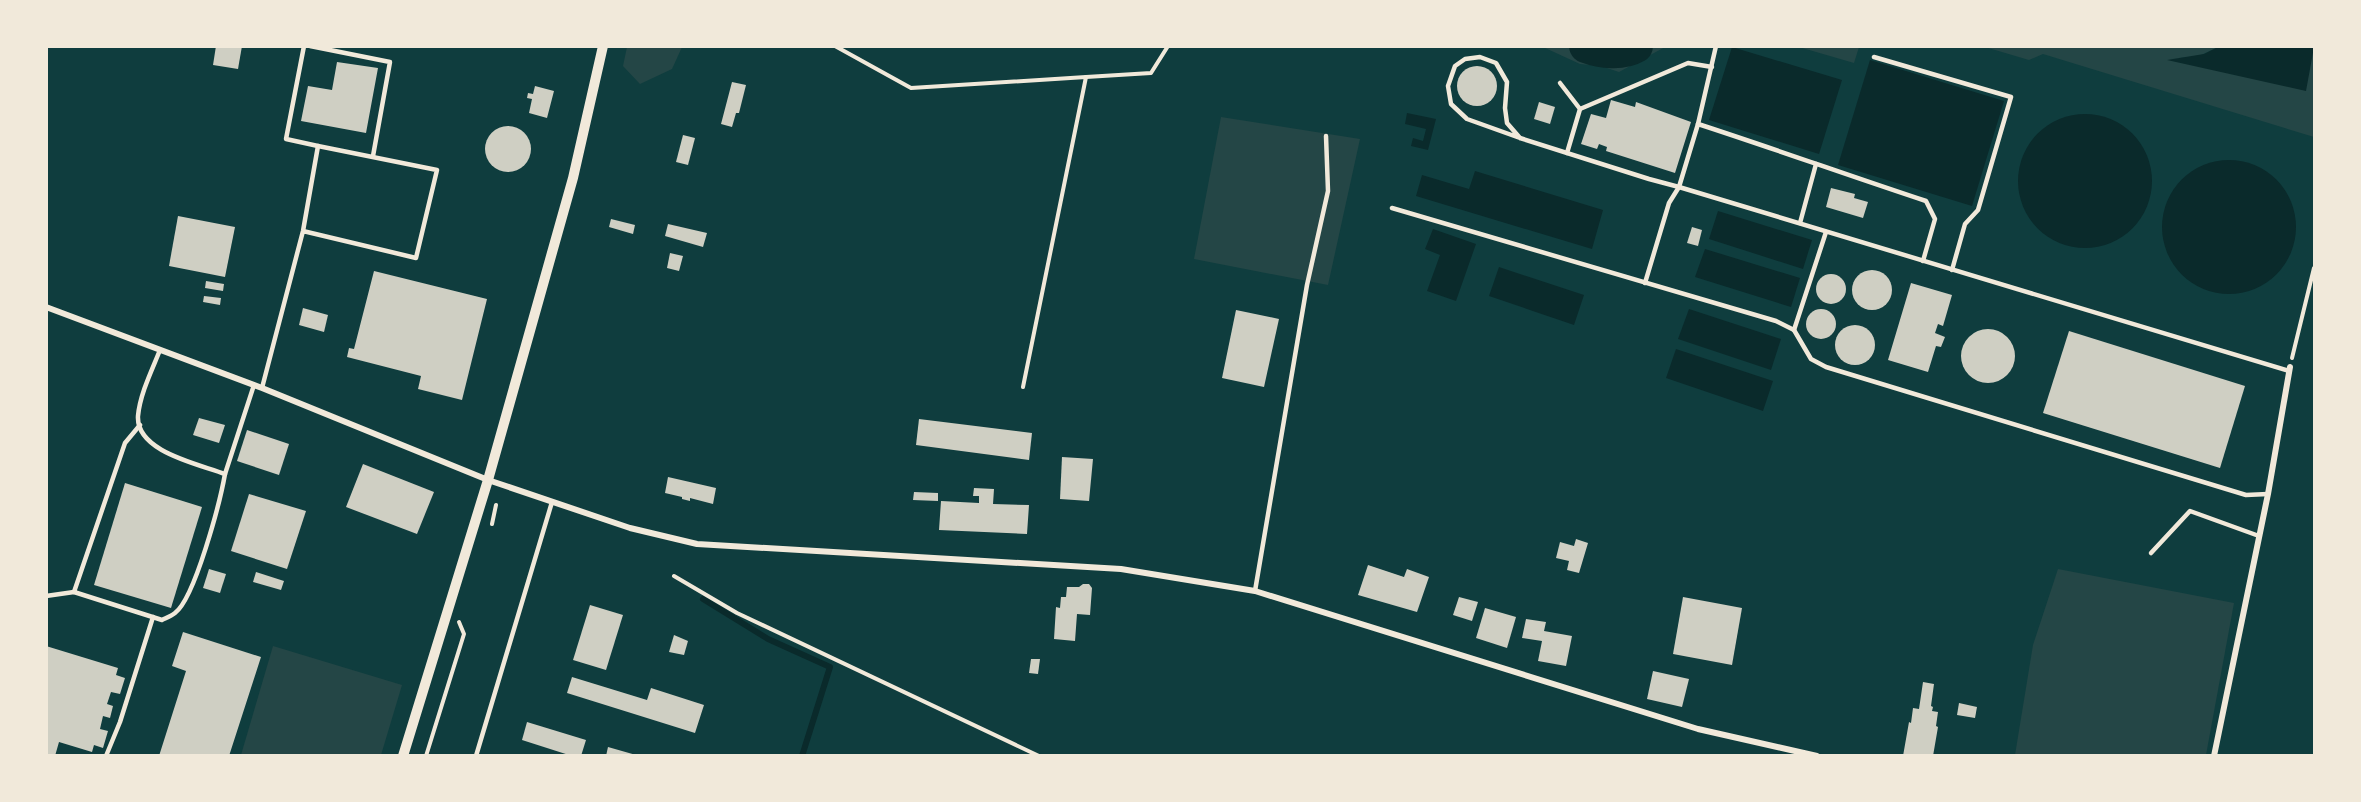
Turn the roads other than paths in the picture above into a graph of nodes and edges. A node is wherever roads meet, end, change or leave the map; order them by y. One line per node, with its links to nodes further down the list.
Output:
1 (304, 46): 12 (lane)
2 (310, 46): 14 (lane)
3 (603, 46): 32 (street)
4 (1716, 46): 6 (lane)
5 (1874, 57): 22 (lane)
6 (1712, 67): 8 (lane); 9 (lane)
7 (1560, 82): 8 (lane)
8 (1581, 109): 13 (lane)
9 (1698, 124): 15 (lane); 16 (lane)
10 (1326, 136): 37 (lane)
11 (1520, 138): 11 (lane); 13 (lane)
12 (318, 146): 14 (lane); 19 (lane)
13 (1567, 153): 16 (lane)
14 (373, 156): 19 (lane)
15 (1816, 164): 18 (lane); 21 (lane)
16 (1679, 187): 18 (lane); 23 (lane)
17 (1392, 208): 23 (lane)
18 (1800, 224): 20 (lane)
19 (303, 231): 29 (lane)
20 (1826, 232): 21 (lane); 25 (lane)
21 (1923, 261): 22 (lane)
22 (1952, 270): 27 (lane)
23 (1645, 283): 25 (lane)
24 (46, 307): 26 (street)
25 (1794, 330): 33 (lane)
26 (160, 350): 28 (street); 30 (lane)
27 (2289, 369): 33 (street)
28 (254, 385): 29 (street); 31 (lane)
29 (262, 388): 32 (street)
30 (140, 425): 31 (lane); 38 (lane)
31 (225, 474): 40 (lane)
32 (488, 480): 34 (street); 42 (street)
33 (2268, 494): 35 (street)
34 (552, 502): 37 (street); 43 (lane)
35 (2259, 536): 36 (lane); 45 (street)
36 (2151, 553)
37 (1256, 591): 44 (street)
38 (74, 592): 39 (lane); 40 (lane)
39 (46, 596)
40 (153, 617): 41 (lane)
41 (106, 756)
42 (403, 756)
43 (476, 756)
44 (1817, 756)
45 (2214, 756)

